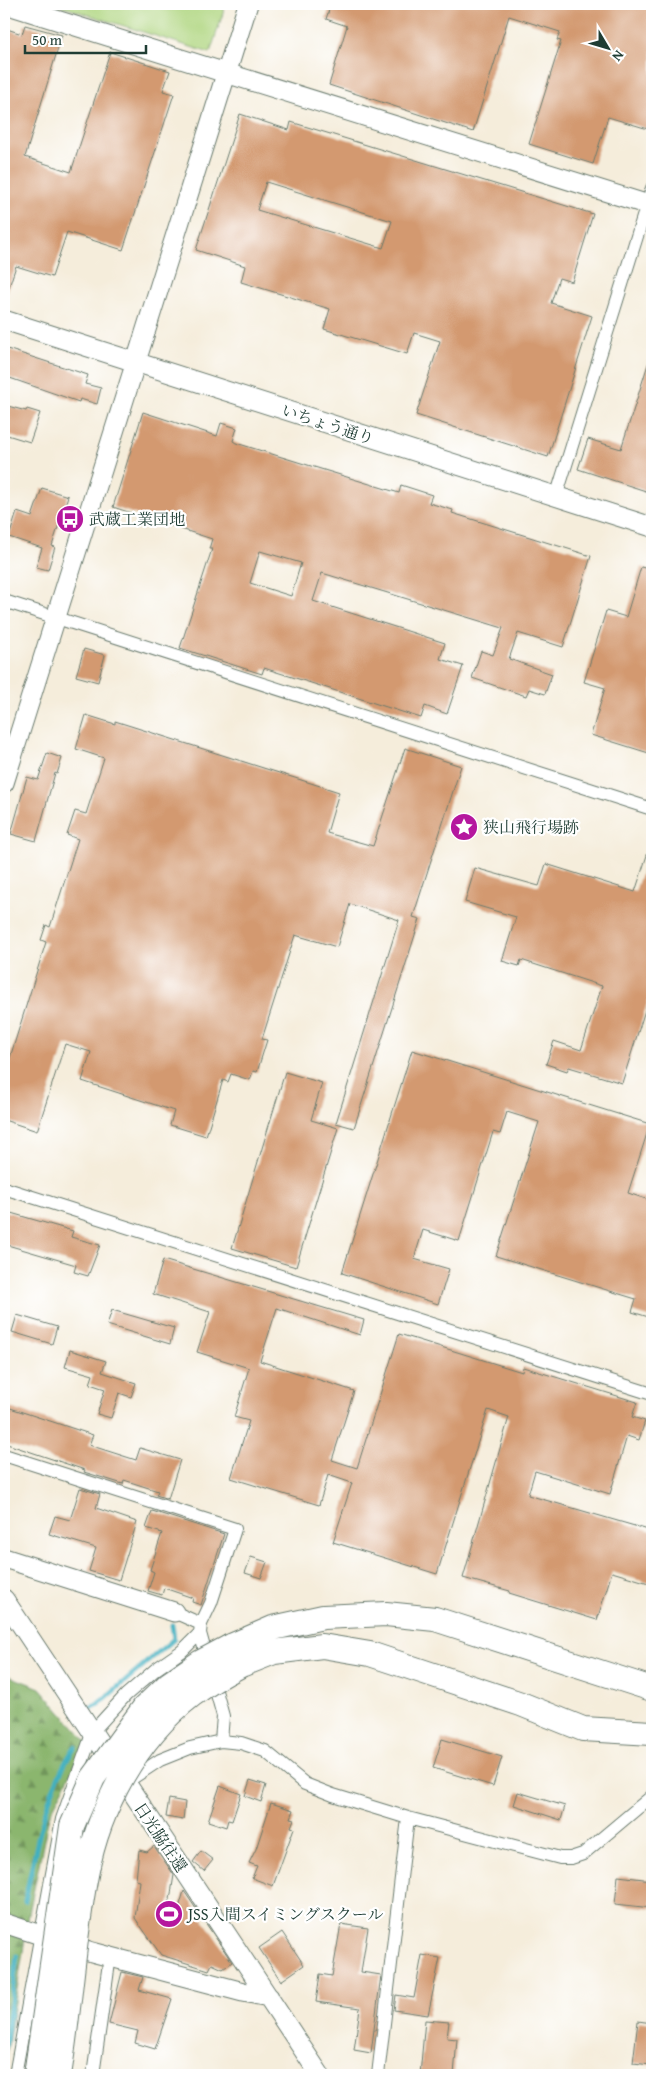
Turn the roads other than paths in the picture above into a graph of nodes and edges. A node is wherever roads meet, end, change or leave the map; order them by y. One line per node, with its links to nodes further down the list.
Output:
1 (5, 4): 3 (street)
2 (248, 4): 3 (street)
3 (226, 73): 4 (street); 6 (street)
4 (651, 200): 7 (street)
5 (4, 320): 6 (street, いちょう通り)
6 (136, 363): 7 (street, いちょう通り); 10 (street)
7 (556, 497): 8 (street, いちょう通り)
8 (652, 527)
9 (4, 601): 10 (street)
10 (56, 617): 11 (street); 12 (street)
11 (4, 783)
12 (652, 809)
13 (4, 1188): 14 (street)
14 (652, 1394)
15 (4, 1455): 19 (street)
16 (4, 1558): 18 (street)
17 (4, 1599): 22 (street, 日光脇往還)
18 (174, 1612): 19 (street)
19 (200, 1628): 22 (street); 24 (street)
20 (236, 1656): 21 (highway); 23 (highway); 32 (highway, bridge); 34 (highway, bridge)
21 (652, 1690)
22 (93, 1731): 25 (street, 日光脇往還); 29 (street)
23 (652, 1734)
24 (222, 1741): 25 (street); 27 (street)
25 (125, 1783): 31 (street, 日光脇往還)
26 (652, 1796): 27 (street)
27 (408, 1818): 39 (street)
28 (4, 1923): 29 (street)
29 (42, 1934): 30 (street); 33 (street)
30 (110, 1956): 31 (street); 37 (street)
31 (268, 1997): 38 (street, 日光脇往還)
32 (64, 2042): 35 (highway, bridge); 36 (highway, bridge)
33 (15, 2075)
34 (34, 2075)
35 (59, 2075)
36 (63, 2075)
37 (93, 2075)
38 (320, 2075)
39 (378, 2075)

